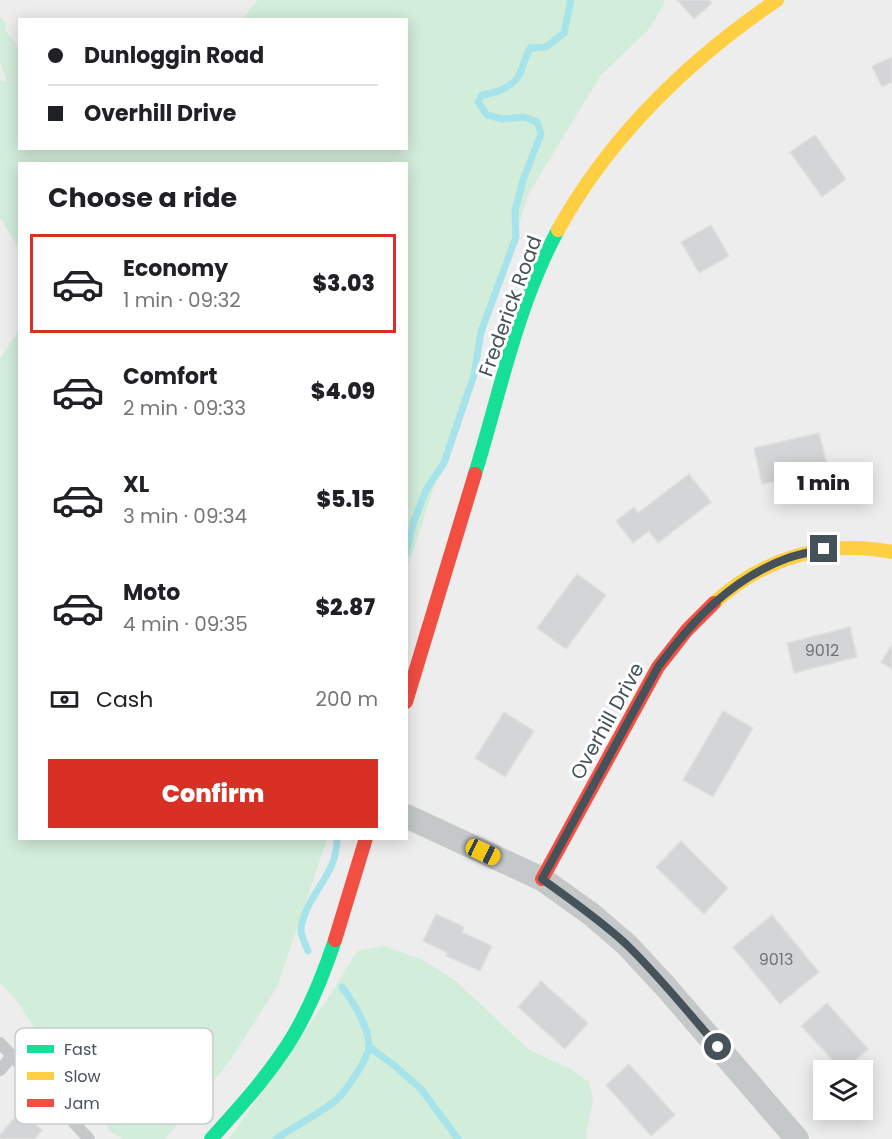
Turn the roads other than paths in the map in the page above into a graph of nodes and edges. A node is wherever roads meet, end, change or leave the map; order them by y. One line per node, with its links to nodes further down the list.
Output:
1 (777, 0): 3 (main road, Frederick Road)
2 (892, 552): 6 (main road, Overhill Drive)
3 (408, 695)
4 (408, 817): 6 (street)
5 (365, 840): 13 (main road)
6 (542, 879): 14 (street)
7 (0, 1043): 8 (lane)
8 (12, 1056): 9 (lane); 10 (lane)
9 (15, 1059)
10 (0, 1070)
11 (75, 1124): 12 (lane)
12 (89, 1139)
13 (211, 1139)
14 (797, 1139)

